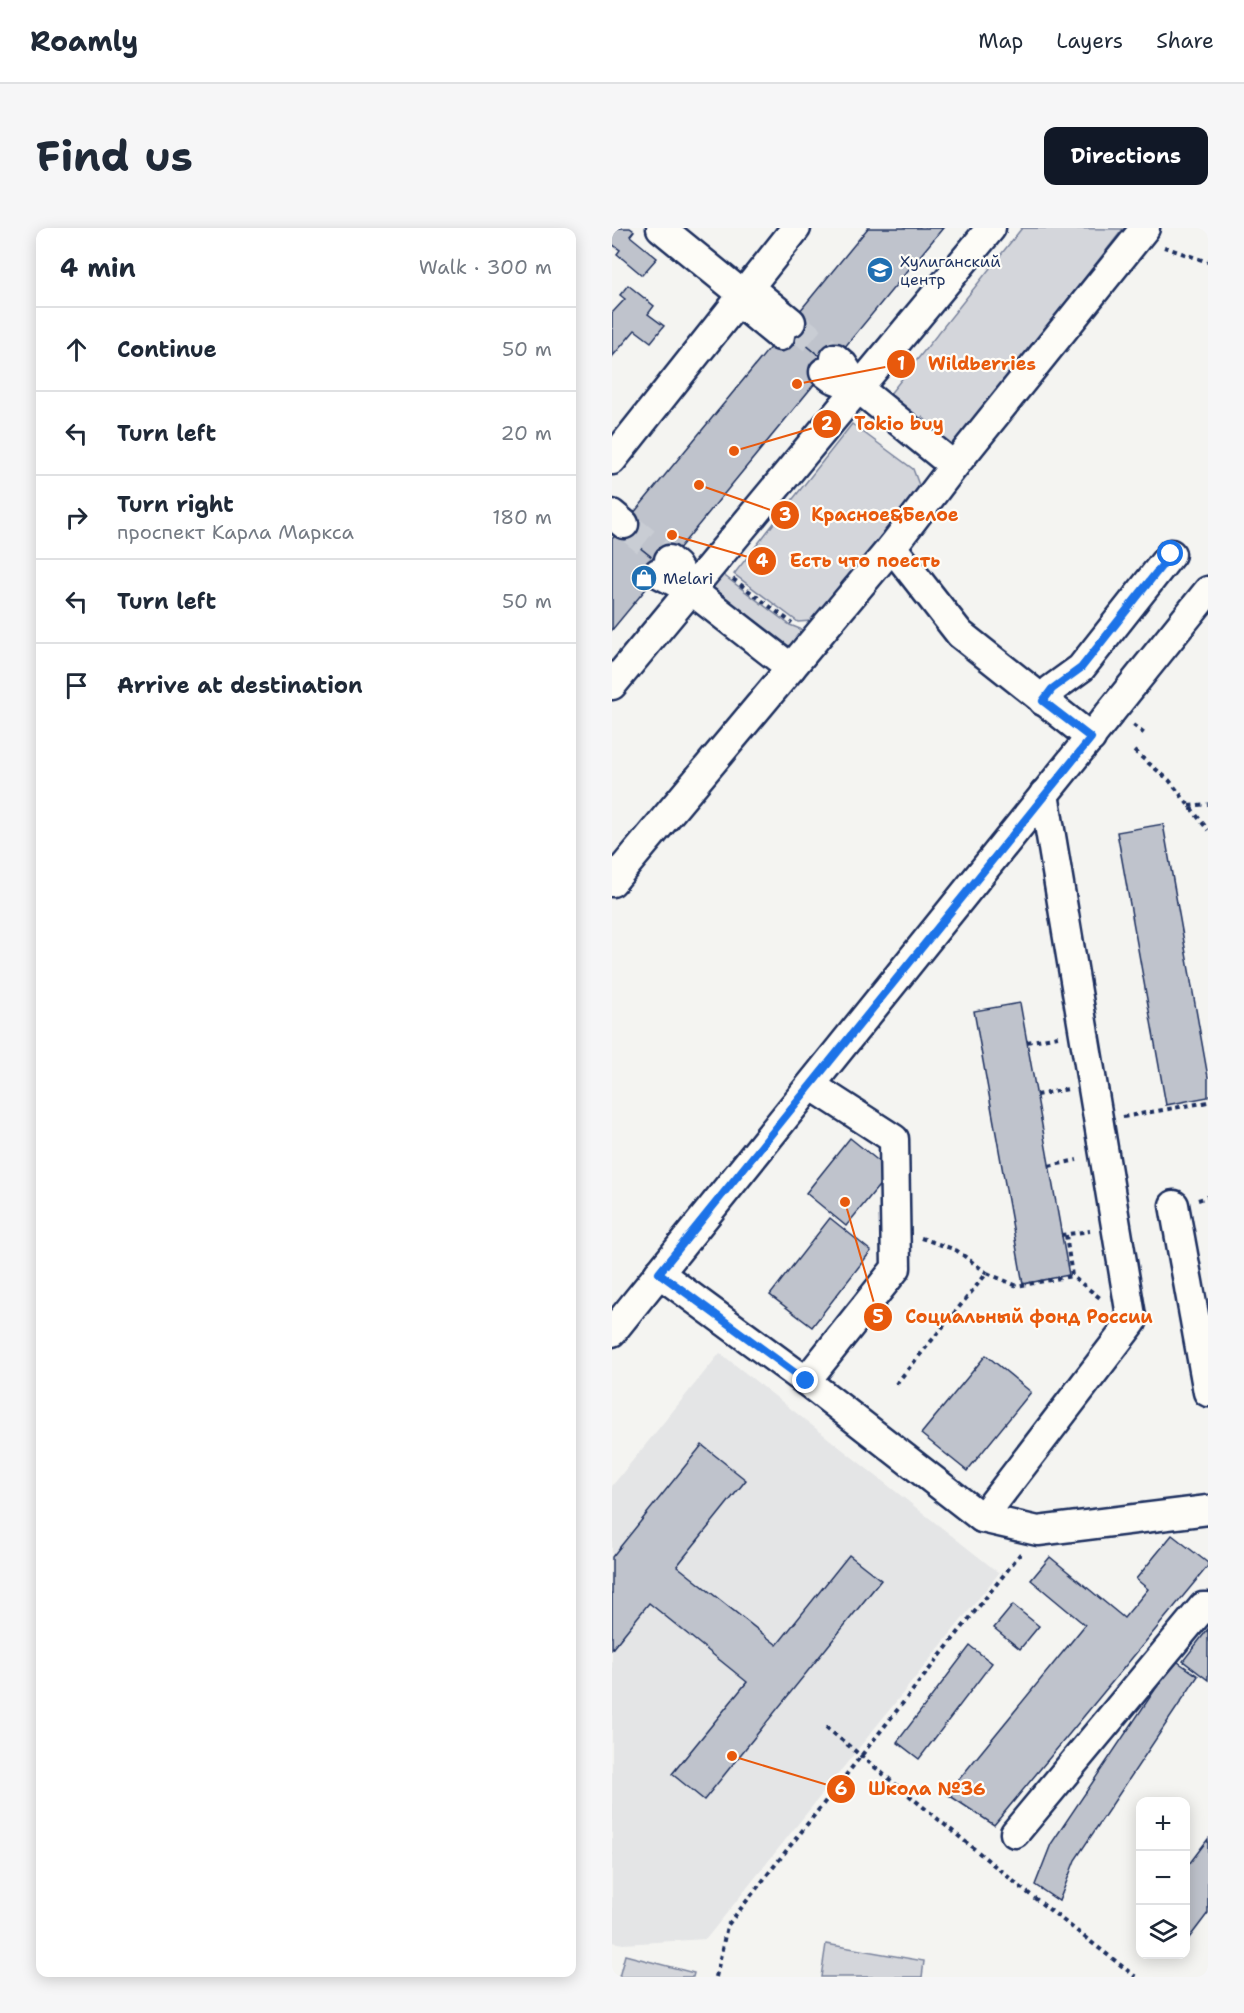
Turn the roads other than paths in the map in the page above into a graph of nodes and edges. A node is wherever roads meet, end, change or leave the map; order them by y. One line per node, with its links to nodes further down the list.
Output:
1 (661, 228): 5 (street)
2 (796, 228): 5 (street)
3 (991, 228): 8 (street)
4 (1151, 236): 10 (street)
5 (742, 294): 6 (street); 9 (street)
6 (785, 329)
7 (830, 365): 8 (street)
8 (858, 388): 10 (street); 14 (street)
9 (612, 460)
10 (954, 465): 11 (street)
11 (892, 547): 16 (street); 18 (street)
12 (1171, 554): 18 (street)
13 (664, 567): 14 (street)
14 (691, 590): 16 (street); 17 (street)
15 (1208, 591): 19 (street)
16 (791, 668): 21 (street)
17 (612, 685)
18 (1043, 701): 19 (street)
19 (1091, 738): 20 (street)
20 (1044, 794): 22 (street); 29 (street)
21 (612, 882)
22 (812, 1086): 24 (street); 26 (street)
23 (1174, 1205): 27 (street)
24 (659, 1273): 25 (street); 26 (street)
25 (612, 1332)
26 (806, 1381): 29 (street)
27 (1208, 1392)
28 (1208, 1510): 29 (street)
29 (982, 1518)
30 (1208, 1607): 31 (street)
31 (1015, 1833)

